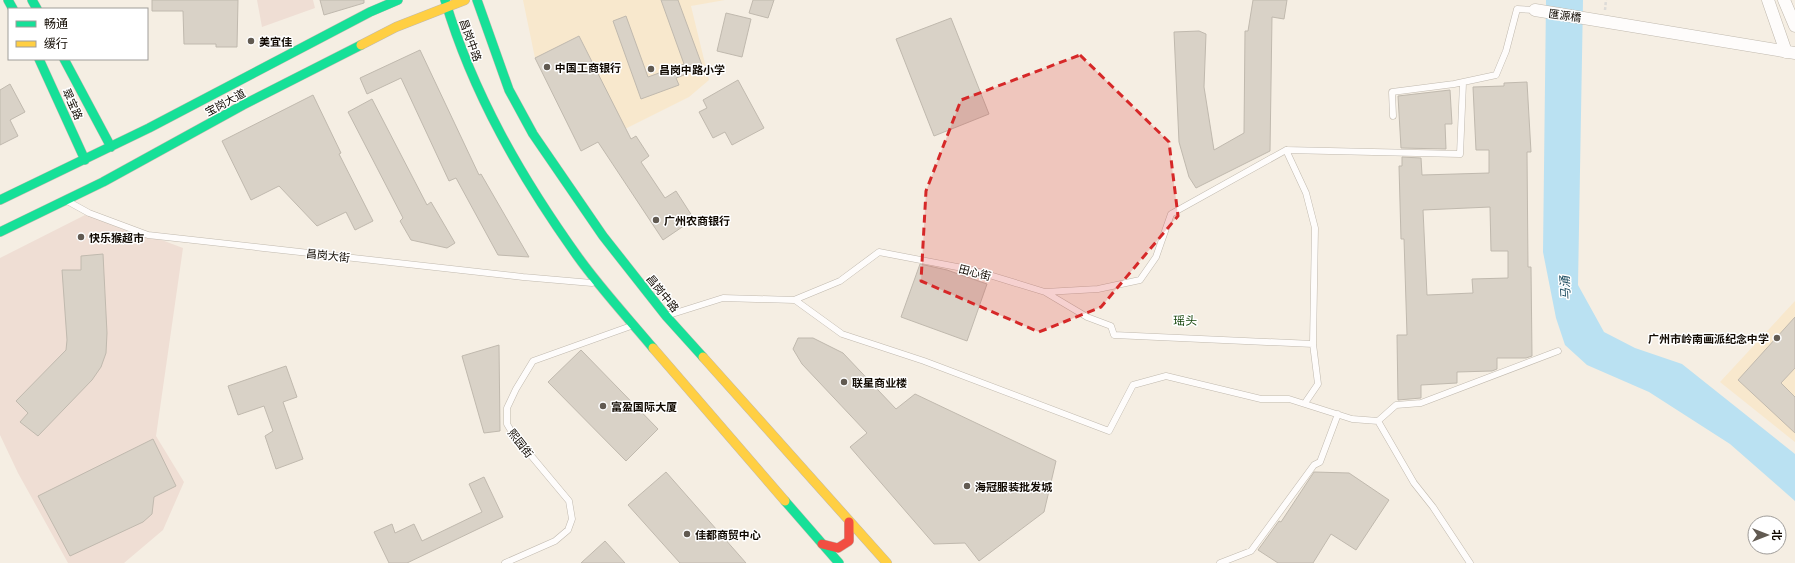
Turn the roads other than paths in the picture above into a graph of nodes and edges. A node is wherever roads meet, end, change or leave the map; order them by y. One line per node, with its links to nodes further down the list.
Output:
1 (398, 0): 14 (main road, 宝岗大道)
2 (465, 0): 6 (main road, 宝岗大道)
3 (478, 0): 23 (main road, 昌岗中路)
4 (1768, 0): 9 (street)
5 (1784, 0): 8 (street)
6 (446, 4): 18 (main road, 宝岗大道); 20 (main road, 昌岗中路)
7 (1535, 10): 9 (street, 匯源橋); 12 (lane)
8 (1794, 24)
9 (1791, 52)
10 (39, 60): 16 (main road, 翠宝路)
11 (65, 60): 14 (main road, 翠宝路)
12 (1463, 82): 13 (lane); 15 (lane)
13 (1393, 116)
14 (111, 147): 16 (main road, 宝岗大道)
15 (1286, 150): 21 (lane, 田心街); 25 (lane)
16 (85, 160): 17 (main road, 宝岗大道)
17 (0, 200)
18 (66, 200): 19 (main road, 宝岗大道); 20 (lane, 昌岗大街)
19 (0, 232)
20 (598, 283): 24 (main road, 昌岗中路)
21 (1046, 292): 22 (lane, 田心街); 25 (lane)
22 (795, 300): 23 (lane, 田心街); 27 (lane)
23 (666, 316): 30 (main road, 昌岗中路)
24 (633, 325): 31 (main road, 昌岗中路); 32 (lane, 熙园街)
25 (1313, 344): 27 (lane)
26 (1558, 350): 29 (lane)
27 (1305, 403): 28 (lane)
28 (1338, 414): 29 (lane); 35 (lane)
29 (1378, 421): 36 (lane)
30 (849, 522): 31 (main road); 34 (main road, 昌岗中路)
31 (822, 544): 33 (main road, 昌岗中路)
32 (505, 563)
33 (839, 563)
34 (887, 563)
35 (1220, 563)
36 (1470, 563)

